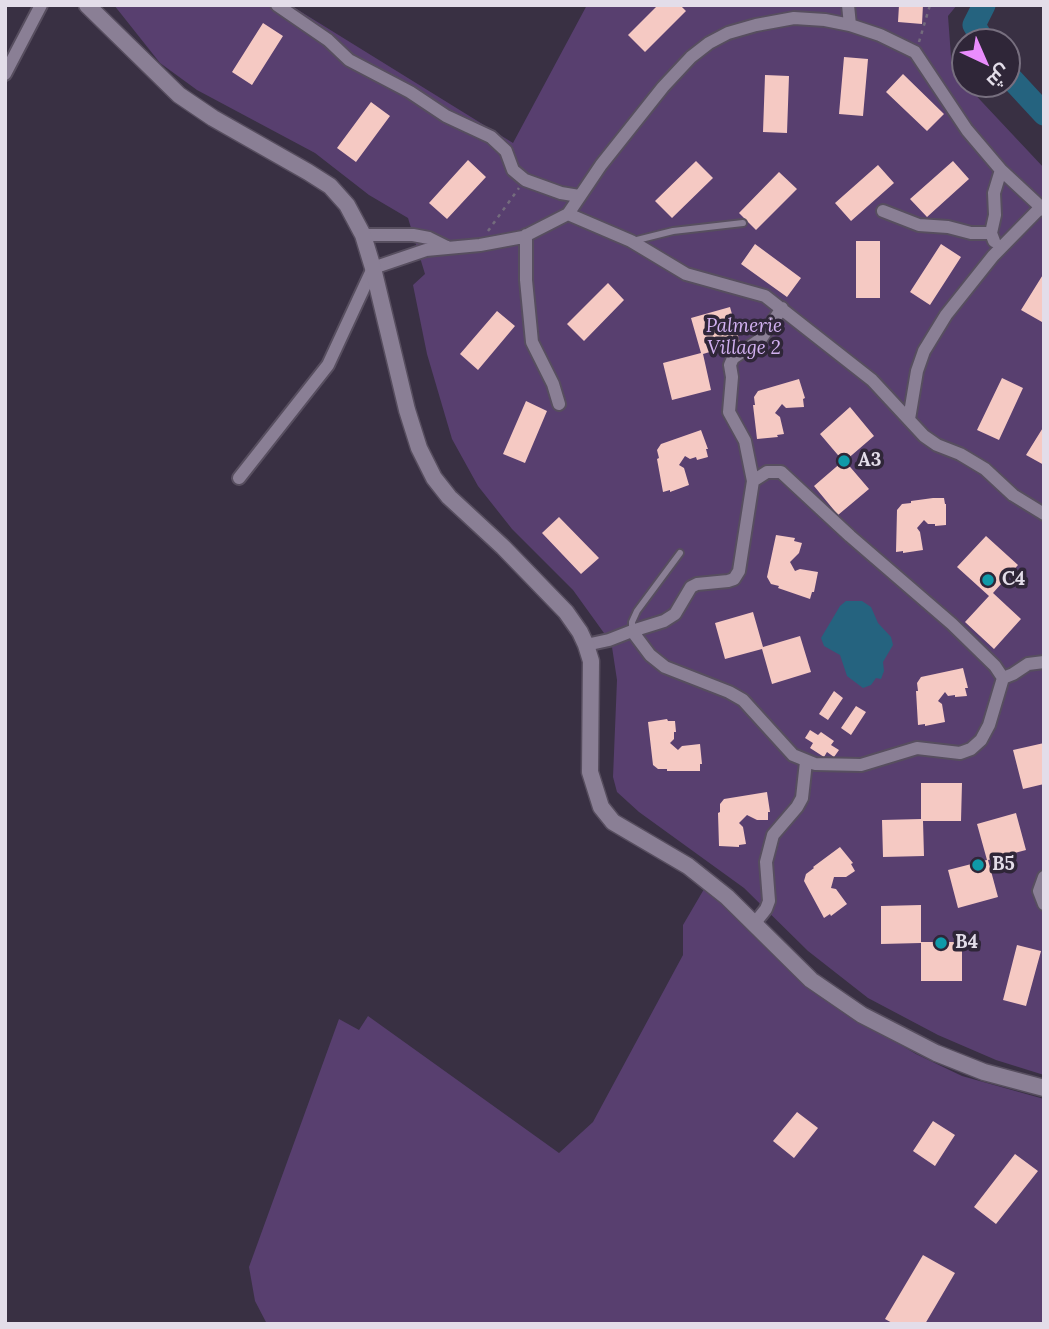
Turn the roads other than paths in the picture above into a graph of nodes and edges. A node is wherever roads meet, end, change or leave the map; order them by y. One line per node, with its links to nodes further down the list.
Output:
1 (41, 5): 6 (street)
2 (87, 5): 14 (street)
3 (277, 5): 8 (street)
4 (848, 5): 5 (street)
5 (850, 25): 7 (street); 8 (street)
6 (5, 74)
7 (1002, 170): 9 (street); 13 (street)
8 (579, 196): 11 (street)
9 (1042, 208): 18 (street)
10 (883, 211): 13 (street)
11 (568, 214): 15 (street); 16 (street)
12 (743, 223): 16 (lane)
13 (991, 233): 18 (street)
14 (363, 235): 17 (street); 19 (street)
15 (526, 235): 17 (street); 21 (street)
16 (631, 241): 20 (street)
17 (447, 247): 19 (street)
18 (998, 251): 22 (street)
19 (373, 268): 23 (street); 28 (street)
20 (782, 308): 22 (street); 24 (street)
21 (559, 404)
22 (909, 419): 25 (street)
23 (239, 478)
24 (753, 481): 27 (street); 30 (street)
25 (1044, 514)
26 (680, 552): 27 (lane)
27 (632, 631): 28 (street); 31 (street)
28 (586, 645): 34 (street)
29 (1044, 662): 30 (street)
30 (1003, 678): 31 (street)
31 (806, 762): 34 (street)
32 (1044, 877): 33 (street)
33 (1044, 904)
34 (754, 924): 35 (street)
35 (1044, 1088)

